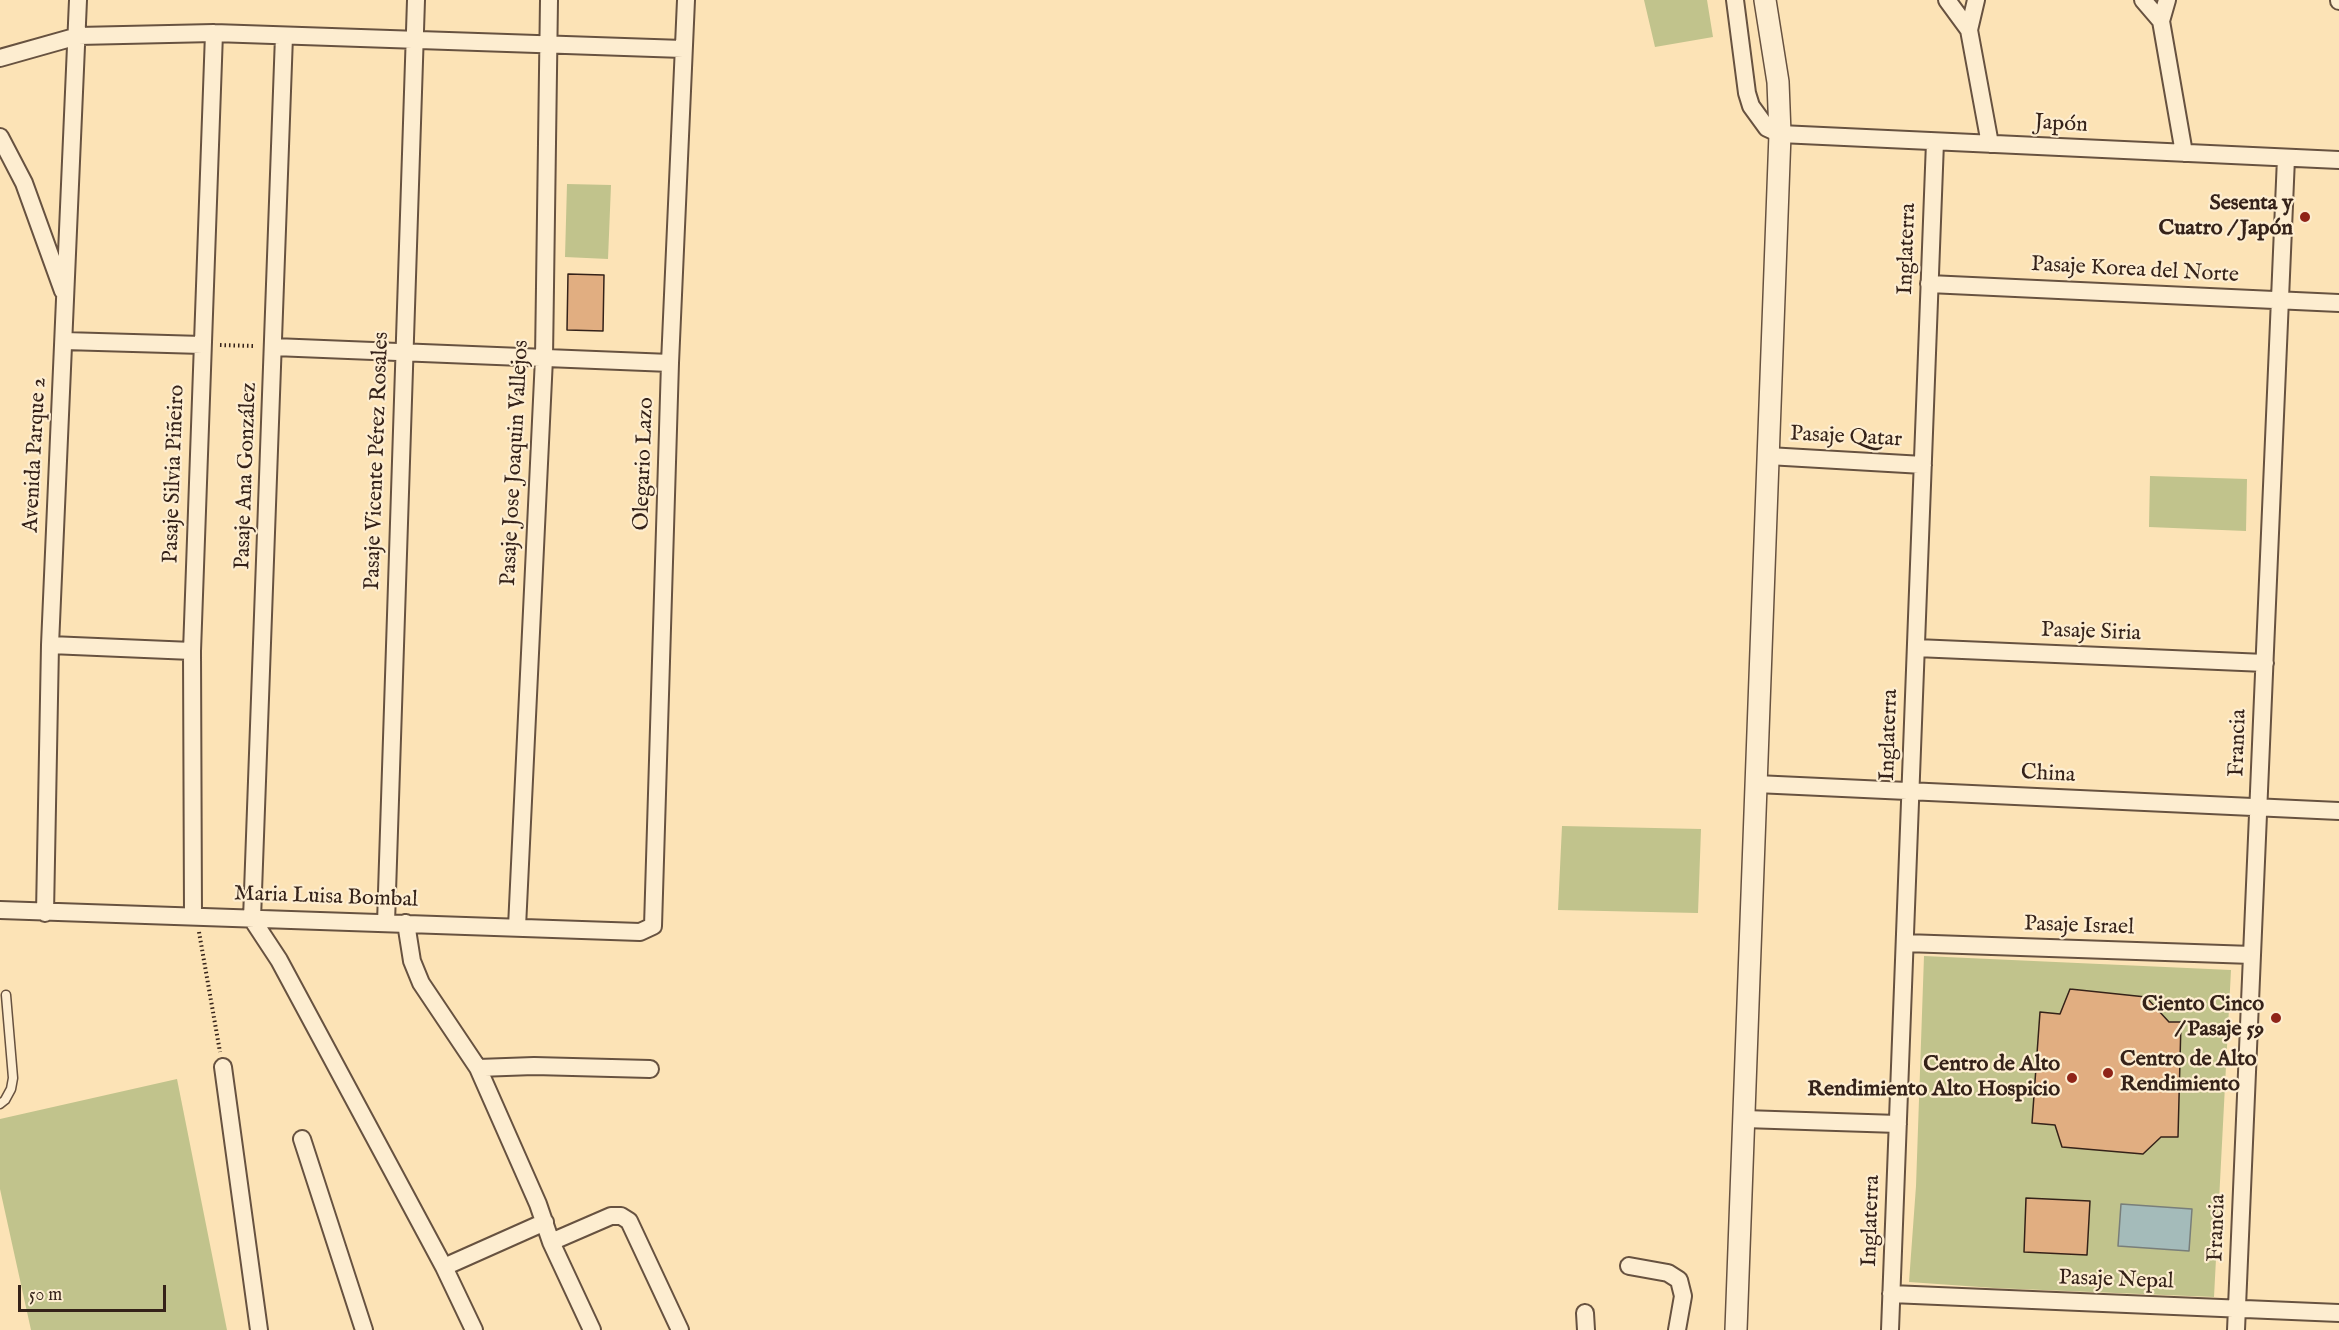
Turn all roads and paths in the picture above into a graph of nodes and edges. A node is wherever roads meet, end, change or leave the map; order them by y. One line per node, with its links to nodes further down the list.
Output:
1 (78, 0): 14 (street, Avenida Parque 2)
2 (416, 0): 16 (street, Pasaje Vicente Pérez Rosales)
3 (549, 0): 17 (street, Pasaje Jose Joaquin Vallejos)
4 (686, 0): 18 (street, Olegario Lazo)
5 (1735, 0): 20 (street)
6 (1765, 0): 20 (street)
7 (1947, 0): 12 (street)
8 (1976, 0): 12 (street)
9 (2143, 0): 11 (street)
10 (2166, 0): 11 (street)
11 (2161, 21): 24 (street)
12 (1969, 30): 23 (street)
13 (214, 33): 14 (street); 15 (street); 32 (street, Pasaje Silvia Piñeiro)
14 (78, 36): 19 (street); 28 (street, Avenida Parque 2)
15 (284, 36): 16 (street); 33 (street, Pasaje Ana González)
16 (414, 40): 17 (street); 34 (street, Pasaje Vicente Pérez Rosales)
17 (548, 44): 18 (street); 35 (street, Pasaje Jose Joaquin Vallejos)
18 (684, 49): 36 (street, Olegario Lazo)
19 (0, 58)
20 (1780, 135): 22 (street, Japón); 37 (street)
21 (0, 137): 28 (street)
22 (1935, 142): 23 (street, Japón); 27 (street, Inglaterra)
23 (1990, 144): 24 (street, Japón)
24 (2184, 153): 25 (street, Japón)
25 (2286, 158): 26 (street, Japón); 29 (street, Francia)
26 (2339, 160)
27 (1929, 284): 29 (street, Pasaje Korea del Norte); 38 (street, Inglaterra)
28 (66, 300): 31 (street, Avenida Parque 2)
29 (2280, 300): 30 (street, Pasaje Korea del Norte); 42 (street, Francia)
30 (2339, 303)
31 (64, 341): 32 (street); 39 (street, Avenida Parque 2)
32 (202, 345): 33 (path); 41 (street, Pasaje Silvia Piñeiro)
33 (274, 347): 34 (street); 50 (street, Pasaje Ana González)
34 (404, 352): 35 (street); 51 (street, Pasaje Vicente Pérez Rosales)
35 (544, 358): 36 (street); 53 (street, Pasaje Jose Joaquin Vallejos)
36 (670, 363): 54 (street, Olegario Lazo)
37 (1768, 456): 38 (street, Pasaje Qatar); 43 (street)
38 (1923, 465): 40 (street, Inglaterra)
39 (50, 645): 41 (street); 48 (street, Avenida Parque 2)
40 (1916, 648): 42 (street, Pasaje Siria); 44 (street, Inglaterra)
41 (192, 651): 49 (street, Pasaje Silvia Piñeiro)
42 (2265, 663): 45 (street, Francia)
43 (1756, 784): 44 (street, China); 62 (street)
44 (1910, 792): 45 (street, China); 55 (street, Inglaterra)
45 (2258, 807): 46 (street, China); 56 (street, Francia)
46 (2339, 811)
47 (0, 910): 48 (street, Maria Luisa Bombal)
48 (45, 913): 49 (street, Maria Luisa Bombal)
49 (193, 916): 50 (street, Maria Luisa Bombal); 58 (path)
50 (252, 919): 51 (street, Maria Luisa Bombal); 68 (street)
51 (386, 923): 52 (street, Maria Luisa Bombal)
52 (406, 924): 53 (street, Maria Luisa Bombal); 59 (street)
53 (517, 927): 54 (street, Maria Luisa Bombal)
54 (651, 929)
55 (1905, 944): 56 (street, Pasaje Israel); 63 (street, Inglaterra)
56 (2252, 955): 70 (street, Francia)
57 (6, 995): 61 (lane)
58 (223, 1067): 72 (street)
59 (478, 1068): 60 (street); 65 (street)
60 (650, 1070)
61 (0, 1104)
62 (1743, 1119): 63 (street); 78 (street)
63 (1898, 1124): 69 (street, Inglaterra)
64 (302, 1139): 73 (street)
65 (545, 1222): 66 (street); 68 (street)
66 (551, 1242): 75 (street); 76 (street)
67 (1629, 1266): 77 (street)
68 (444, 1267): 74 (street)
69 (1892, 1294): 70 (street, Pasaje Nepal); 79 (street, Inglaterra)
70 (2237, 1309): 71 (street, Pasaje Nepal); 80 (street, Francia)
71 (2339, 1313)
72 (259, 1330)
73 (364, 1330)
74 (474, 1330)
75 (592, 1330)
76 (680, 1330)
77 (1677, 1330)
78 (1736, 1330)
79 (1890, 1330)
80 (2236, 1330)

